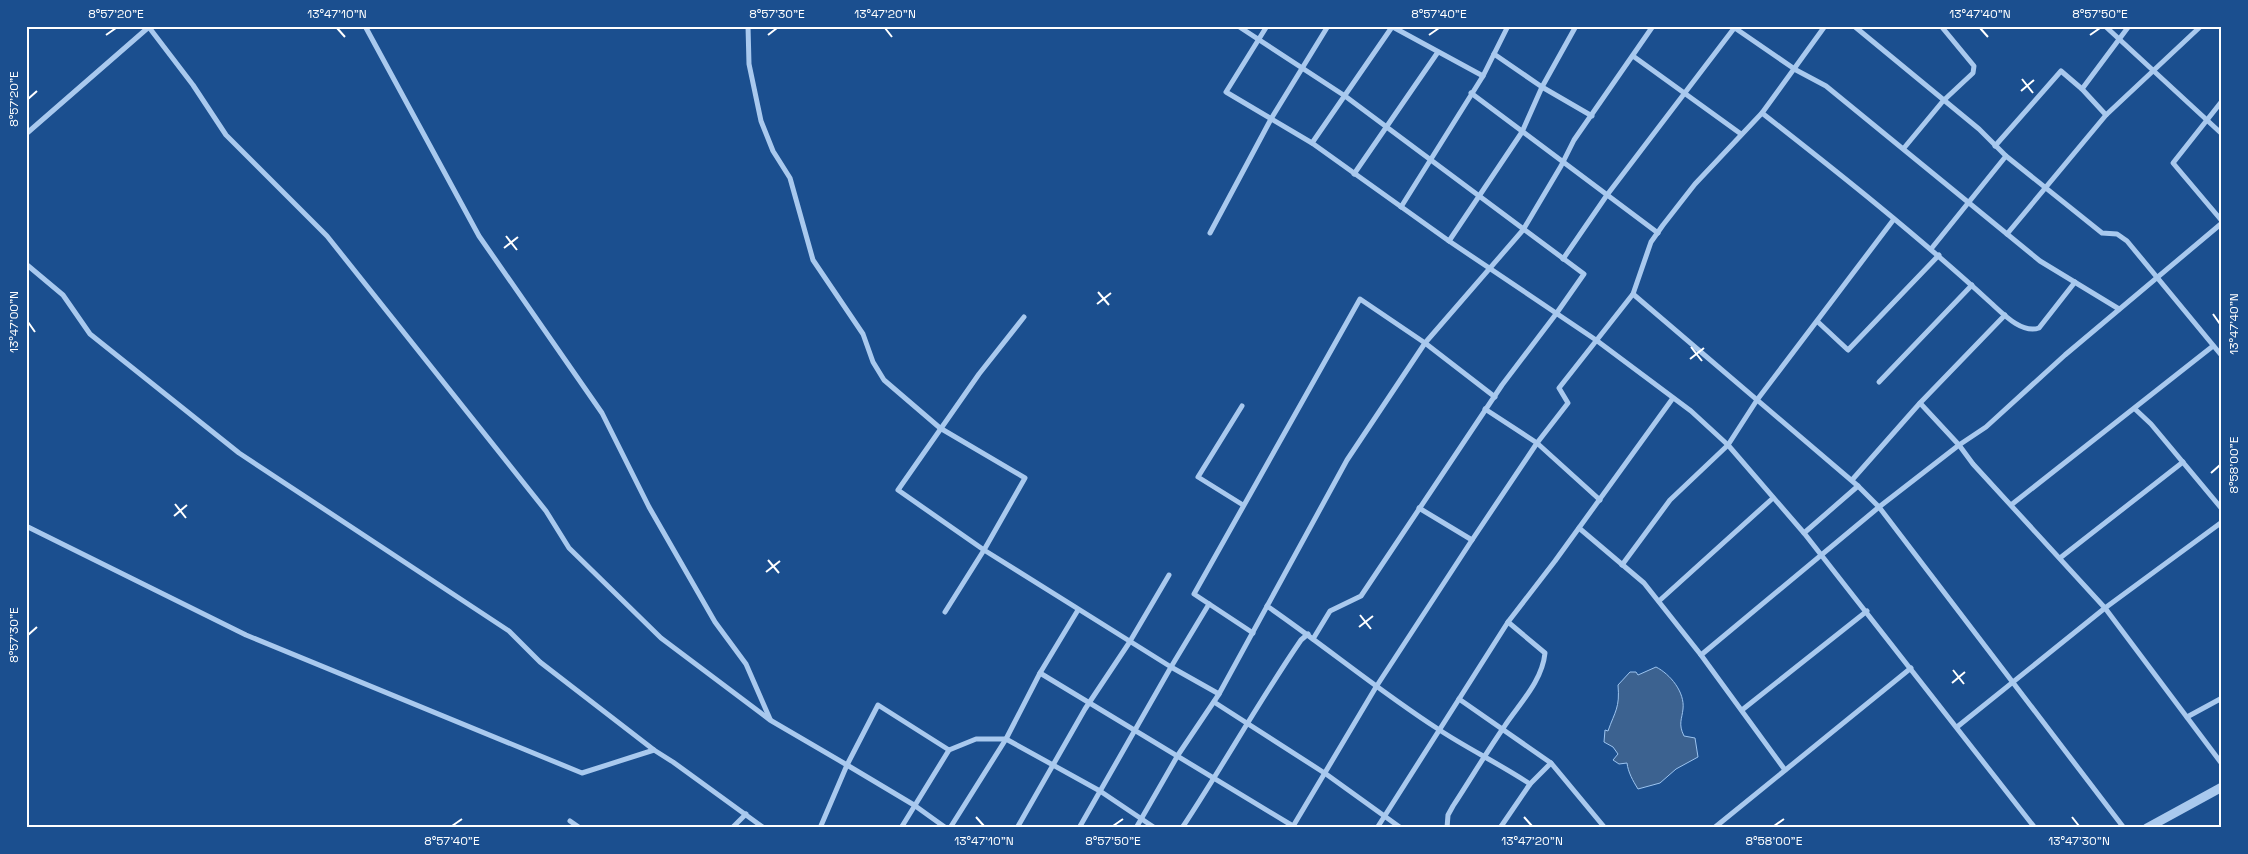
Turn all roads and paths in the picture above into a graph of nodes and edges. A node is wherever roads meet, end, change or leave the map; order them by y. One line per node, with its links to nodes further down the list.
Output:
1 (149, 26): 41 (street); 138 (street)
2 (365, 26): 138 (street)
3 (748, 26): 89 (street)
4 (1238, 26): 18 (street)
5 (1268, 26): 18 (street)
6 (1328, 26): 23 (street)
7 (1508, 26): 21 (street)
8 (1576, 26): 27 (street)
9 (1653, 26): 22 (street)
10 (1825, 26): 25 (street)
11 (1854, 26): 32 (street)
12 (1941, 26): 32 (street)
13 (2106, 26): 19 (street)
14 (2129, 26): 19 (street)
15 (2202, 26): 24 (street)
16 (1391, 27): 20 (street); 31 (street)
17 (1734, 27): 25 (street); 30 (street)
18 (1259, 40): 23 (street); 37 (street)
19 (2119, 40): 24 (street); 28 (street)
20 (1438, 52): 26 (street); 39 (street)
21 (1494, 54): 26 (street); 27 (street)
22 (1633, 56): 30 (street); 36 (street)
23 (1304, 69): 31 (street); 37 (street)
24 (2154, 69): 35 (street); 38 (street)
25 (1796, 70): 34 (street); 46 (street)
26 (1483, 76): 29 (street)
27 (1542, 87): 36 (street); 40 (street)
28 (2082, 88): 35 (street); 45 (street)
29 (1472, 93): 40 (street); 48 (street)
30 (1686, 95): 42 (street); 52 (street)
31 (1345, 96): 39 (street); 44 (street)
32 (1943, 101): 45 (street); 46 (street)
33 (2222, 101): 38 (street)
34 (1762, 113): 42 (street); 56 (street)
35 (2106, 115): 51 (street)
36 (1592, 116): 49 (street)
37 (1271, 119): 44 (street); 59 (street)
38 (2207, 120): 43 (street); 57 (street)
39 (1387, 127): 48 (street); 50 (street)
40 (1522, 132): 49 (street); 53 (street)
41 (26, 134)
42 (1741, 134): 60 (street)
43 (2222, 134)
44 (1312, 143): 50 (street)
45 (1995, 146): 47 (street)
46 (1904, 148): 54 (street)
47 (2006, 156): 51 (street); 54 (street)
48 (1428, 160): 53 (street); 55 (street)
49 (1563, 162): 52 (street); 58 (street)
50 (1354, 174): 55 (street)
51 (2046, 187): 61 (street); 68 (street)
52 (1606, 195): 60 (street); 65 (street)
53 (1479, 198): 58 (street); 62 (street)
54 (1969, 202): 61 (street); 63 (street)
55 (1401, 207): 62 (street)
56 (1894, 219): 63 (street); 76 (street)
57 (2222, 222): 68 (street)
58 (1523, 230): 65 (street); 67 (street)
59 (1210, 233)
60 (1658, 233): 71 (street)
61 (2007, 234): 69 (street)
62 (1449, 241): 67 (street)
63 (1931, 249): 64 (street)
64 (1939, 255): 70 (street); 76 (street)
65 (1563, 259): 73 (street)
66 (26, 264): 145 (street)
67 (1489, 268): 73 (street); 78 (street)
68 (2158, 277): 72 (street); 79 (street)
69 (2075, 282): 72 (street); 74 (street)
70 (1972, 285): 74 (street); 81 (street)
71 (1633, 294): 77 (street); 84 (street)
72 (2120, 309): 92 (street)
73 (1556, 314): 77 (street); 82 (street)
74 (2005, 315): 85 (street)
75 (1024, 317): 89 (street)
76 (1818, 322): 84 (street)
77 (1596, 340): 83 (street); 90 (street)
78 (1425, 343): 82 (street); 99 (street); 115 (street)
79 (2213, 346): 80 (street); 88 (street)
80 (2222, 356)
81 (1878, 382)
82 (1494, 397): 87 (street)
83 (1673, 398): 91 (street); 97 (street)
84 (1757, 400): 91 (street); 94 (street)
85 (1920, 402): 92 (street); 94 (street)
86 (1242, 406): 99 (street)
87 (1485, 409): 90 (street); 101 (street)
88 (2135, 409): 93 (street); 98 (street)
89 (940, 428): 108 (street); 108 (street)
90 (1537, 443): 97 (street); 107 (street)
91 (1728, 445): 96 (street); 111 (street)
92 (1959, 445): 98 (street); 100 (street)
93 (2183, 462): 102 (street); 110 (street)
94 (1852, 480): 95 (street)
95 (1858, 486): 100 (street); 106 (street)
96 (1773, 498): 106 (street); 113 (street)
97 (1600, 500): 105 (street)
98 (2011, 505): 110 (street)
99 (1243, 506): 114 (street)
100 (1879, 506): 109 (street); 129 (street)
101 (1419, 508): 107 (street); 123 (street)
102 (2222, 509)
103 (2222, 522): 116 (street)
104 (26, 526): 145 (street)
105 (1579, 528): 111 (street); 120 (street)
106 (1804, 533): 109 (street)
107 (1472, 540): 130 (street)
108 (984, 550): 117 (street); 119 (street)
109 (1820, 554): 118 (street); 125 (street)
110 (2060, 558): 116 (street)
111 (1622, 564): 113 (street)
112 (1169, 575): 124 (street)
113 (1659, 601): 125 (street)
114 (1209, 604): 121 (street); 126 (street)
115 (1267, 606): 121 (street); 122 (street)
116 (2105, 608): 129 (street); 137 (street)
117 (1078, 610): 124 (street); 128 (street)
118 (1867, 611): 127 (street); 136 (street)
119 (945, 612)
120 (1508, 622): 133 (street); 141 (street)
121 (1252, 633): 131 (street)
122 (1308, 634): 123 (street); 139 (street)
123 (1313, 639): 130 (street)
124 (1129, 643): 126 (street); 134 (street)
125 (1702, 655): 136 (street)
126 (1171, 668): 131 (street); 142 (street)
127 (1911, 668): 140 (street); 153 (street)
128 (1040, 672): 134 (street); 144 (street)
129 (2012, 682): 140 (street); 184 (street)
130 (1376, 687): 143 (street); 154 (street)
131 (1219, 694): 135 (street)
132 (2222, 698): 137 (street)
133 (1459, 699): 141 (street); 143 (street)
134 (1089, 702): 142 (street); 152 (street)
135 (1214, 702): 139 (street); 147 (street)
136 (1742, 710): 153 (street)
137 (2187, 717): 150 (street)
138 (770, 720): 151 (street)
139 (1246, 724): 154 (street); 155 (street)
140 (1957, 726): 183 (street)
141 (1503, 728): 148 (street); 149 (street)
142 (1134, 729): 147 (street); 158 (street)
143 (1438, 730): 148 (street); 161 (street)
144 (1006, 739): 146 (street); 152 (street); 171 (street)
145 (654, 750): 160 (street)
146 (949, 750): 151 (street); 159 (street)
147 (1178, 755): 155 (street); 162 (street)
148 (1485, 756): 156 (street); 179 (street)
149 (1551, 763): 156 (street); 181 (street)
150 (2222, 764)
151 (847, 765): 159 (street); 168 (street)
152 (1052, 765): 158 (street); 172 (street)
153 (1785, 770): 182 (street)
154 (1326, 774): 161 (street); 164 (street)
155 (1216, 777): 164 (street); 176 (street)
156 (1530, 784): 180 (street)
157 (2222, 787): 185 (street)
158 (1100, 791): 162 (street); 173 (street)
159 (914, 805): 169 (street); 170 (street)
160 (746, 814): 166 (street); 167 (street)
161 (1385, 818): 177 (street); 178 (street)
162 (1142, 819): 174 (street); 175 (street)
163 (570, 821): 165 (street)
164 (1293, 827)
165 (580, 828)
166 (732, 828)
167 (764, 828)
168 (820, 828)
169 (901, 828)
170 (946, 828)
171 (950, 828)
172 (1017, 828)
173 (1079, 828)
174 (1136, 828)
175 (1155, 828)
176 (1182, 828)
177 (1377, 828)
178 (1401, 828)
179 (1447, 828)
180 (1500, 828)
181 (1605, 828)
182 (1714, 828)
183 (2035, 828)
184 (2124, 828)
185 (2147, 828)

